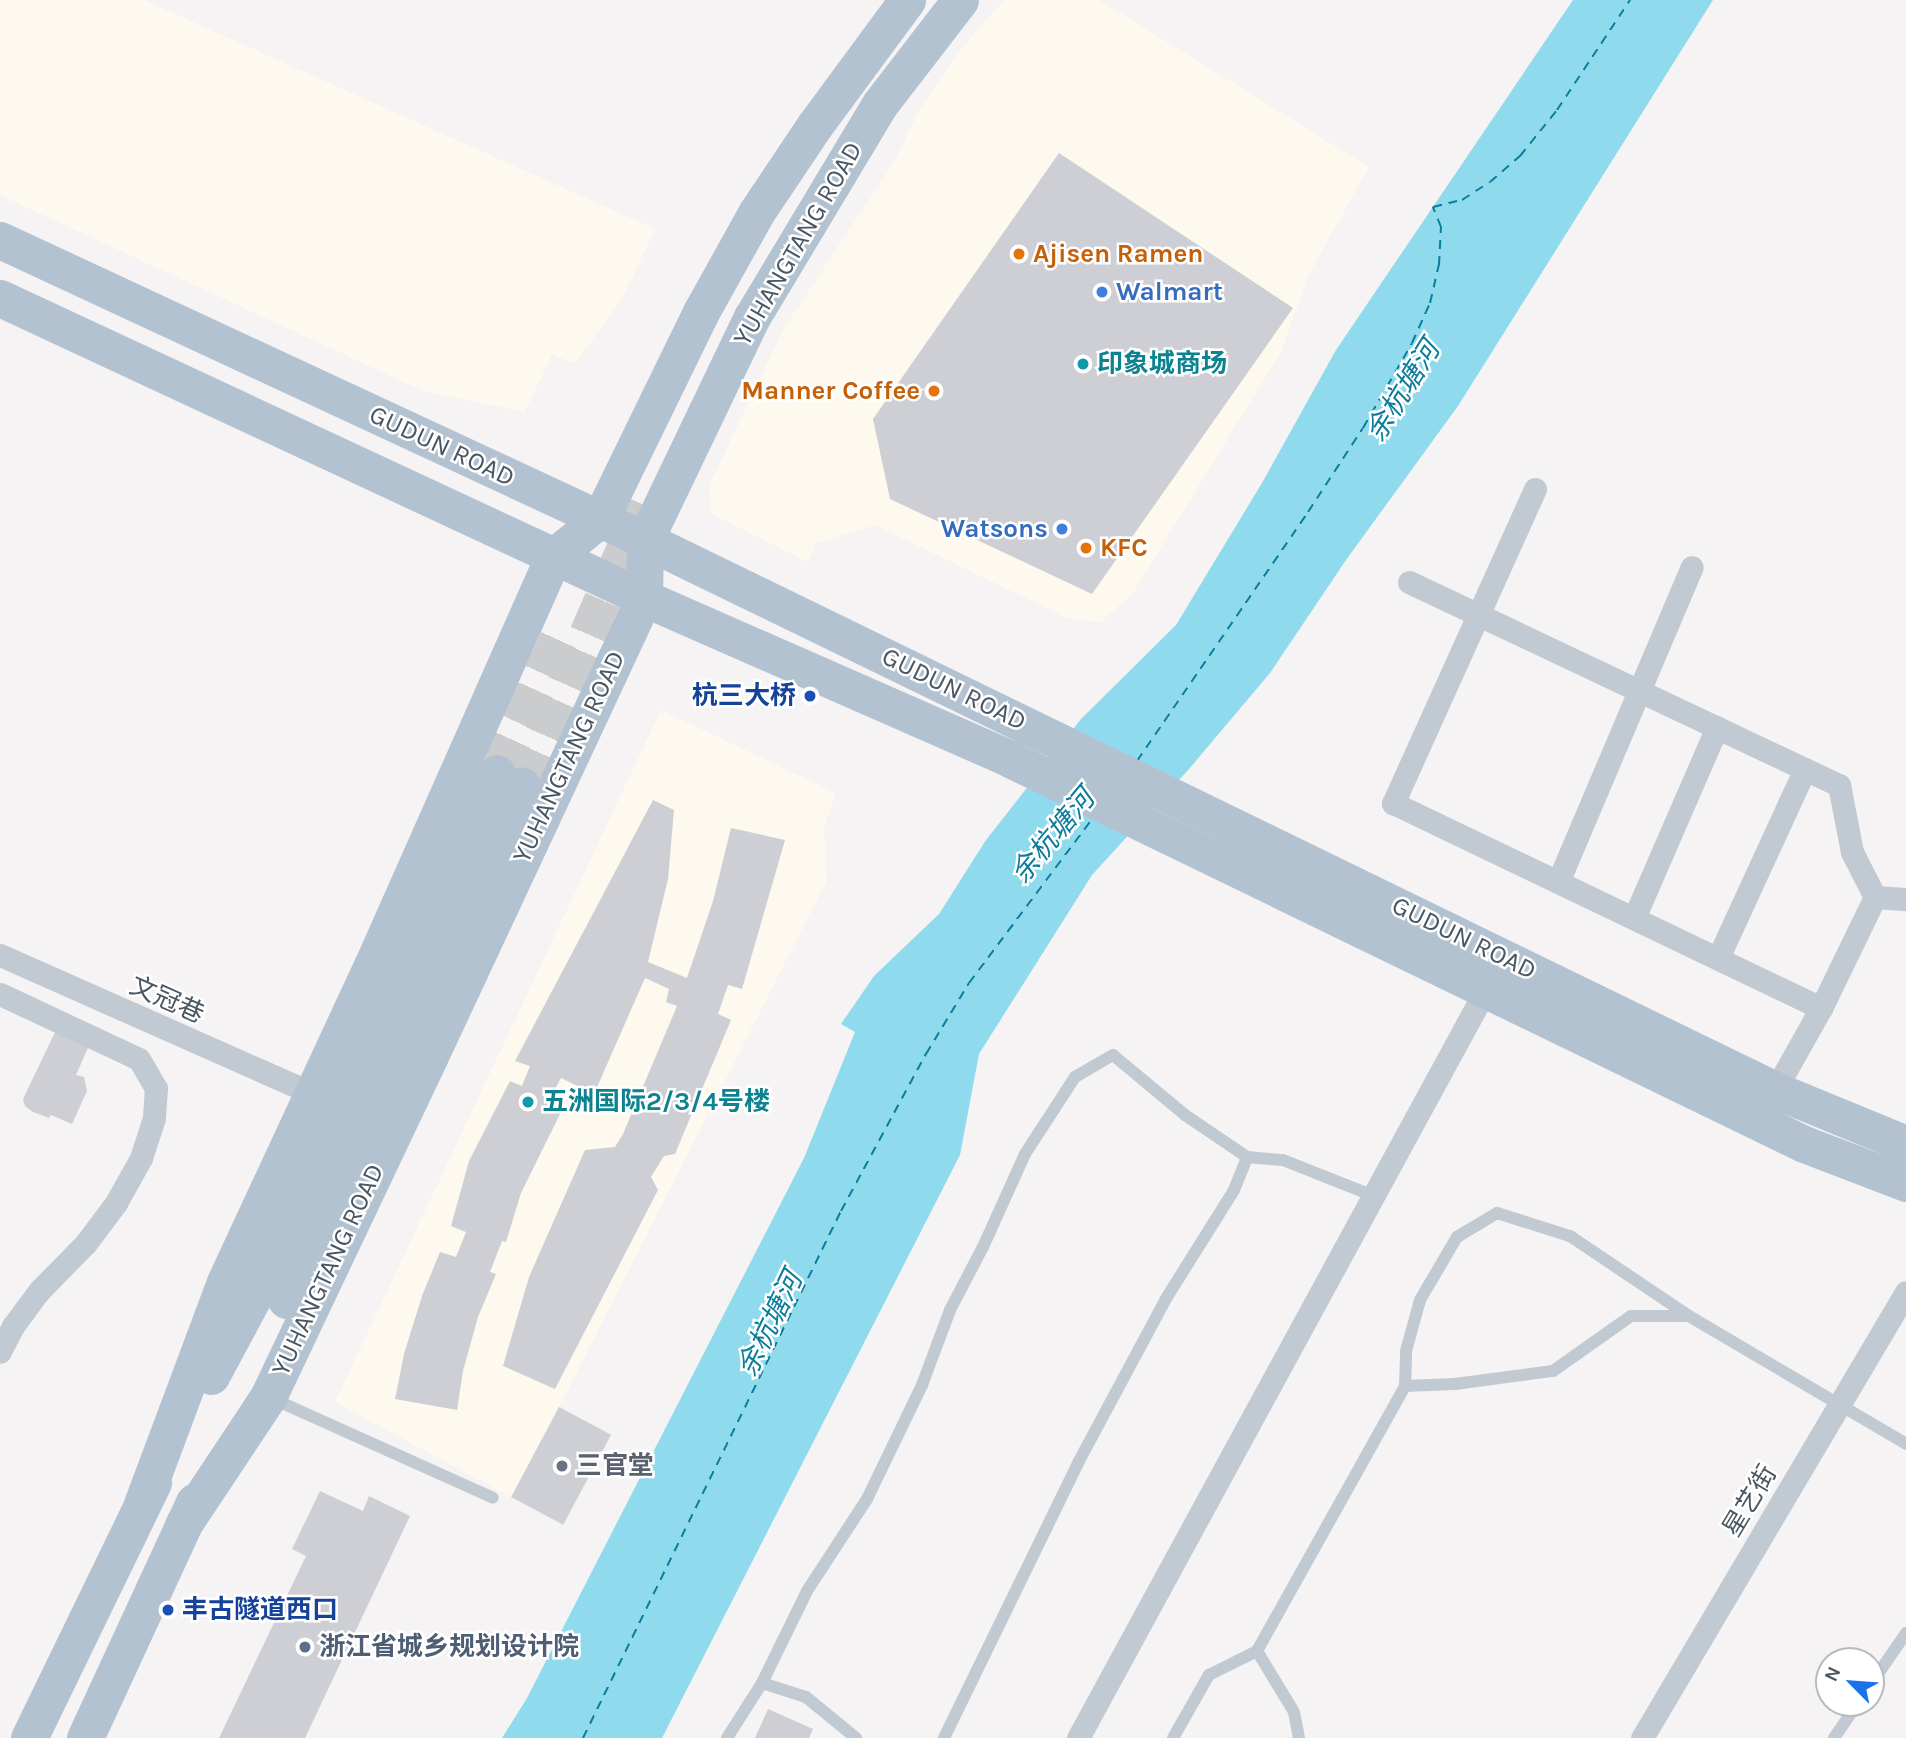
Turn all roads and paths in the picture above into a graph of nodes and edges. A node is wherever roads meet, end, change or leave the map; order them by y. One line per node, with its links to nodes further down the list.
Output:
1 (907, 0): 6 (main road, YUHANGTANG ROAD)
2 (960, 0): 7 (main road, YUHANGTANG ROAD)
3 (0, 240): 6 (main road, GUDUN ROAD)
4 (0, 298): 8 (main road, GUDUN ROAD)
5 (1535, 489): 12 (street)
6 (600, 519): 7 (main road, GUDUN ROAD); 8 (main road, YUHANGTANG ROAD)
7 (645, 540): 11 (main road, YUHANGTANG ROAD); 20 (main road, GUDUN ROAD)
8 (554, 556): 11 (main road, GUDUN ROAD); 27 (main road, YUHANGTANG ROAD)
9 (1692, 567): 13 (street)
10 (1409, 582): 12 (street)
11 (644, 598): 20 (main road, GUDUN ROAD); 36 (main road, YUHANGTANG ROAD)
12 (1479, 614): 13 (street); 16 (street)
13 (1640, 690): 14 (street); 16 (street)
14 (1717, 727): 15 (street); 19 (street)
15 (1805, 769): 17 (street); 22 (street)
16 (1558, 882): 19 (street)
17 (1875, 897): 18 (street); 25 (street)
18 (1906, 899)
19 (1634, 918): 22 (street)
20 (1396, 925): 23 (main road, GUDUN ROAD); 26 (main road, GUDUN ROAD)
21 (0, 955): 27 (street, 文冠巷)
22 (1718, 958): 25 (street)
23 (1486, 989): 30 (main road, GUDUN ROAD); 31 (street)
24 (0, 994): 34 (street)
25 (1822, 1008): 26 (street)
26 (1775, 1090): 28 (main road, GUDUN ROAD)
27 (313, 1094): 40 (main road, YUHANGTANG ROAD)
28 (1906, 1144)
29 (1247, 1157): 31 (lane); 45 (lane); 51 (lane)
30 (1906, 1183)
31 (1374, 1196): 52 (street)
32 (1906, 1292): 37 (street, 星艺街)
33 (1689, 1316): 35 (lane); 35 (lane); 37 (lane)
34 (0, 1352)
35 (1405, 1386): 43 (lane)
36 (268, 1397): 39 (lane); 41 (main road, YUHANGTANG ROAD)
37 (1839, 1405): 38 (lane); 55 (street, 星艺街)
38 (1906, 1444)
39 (494, 1498)
40 (142, 1504): 41 (main road, YUHANGTANG ROAD); 47 (main road, YUHANGTANG ROAD)
41 (183, 1525): 48 (main road, YUHANGTANG ROAD)
42 (1906, 1633): 44 (lane)
43 (1257, 1651): 53 (lane); 54 (lane)
44 (1885, 1664)
45 (762, 1683): 49 (lane); 50 (lane)
46 (1848, 1717): 56 (lane)
47 (29, 1738)
48 (85, 1738)
49 (727, 1738)
50 (856, 1738)
51 (944, 1738)
52 (1079, 1738)
53 (1173, 1738)
54 (1299, 1738)
55 (1642, 1738)
56 (1833, 1738)

